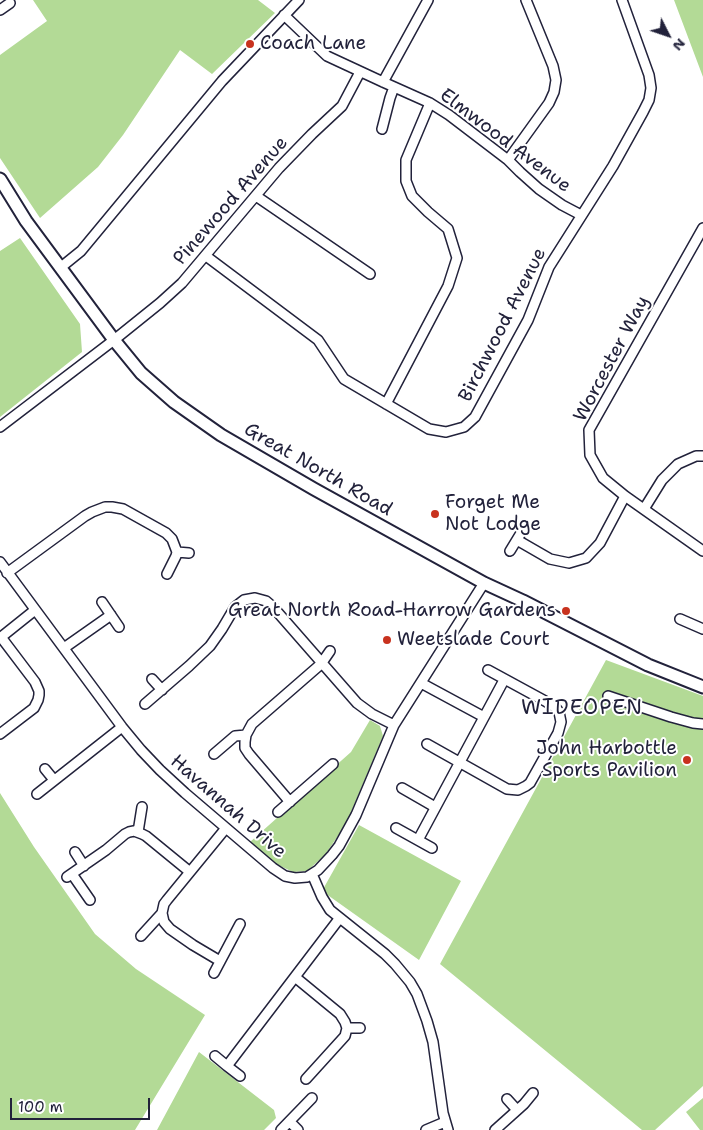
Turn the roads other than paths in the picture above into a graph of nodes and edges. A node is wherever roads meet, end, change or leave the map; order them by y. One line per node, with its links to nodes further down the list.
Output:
1 (299, 0): 7 (street)
2 (428, 0): 9 (street)
3 (526, 0): 13 (street)
4 (622, 0): 16 (street, Birchwood Avenue)
5 (10, 3): 6 (street)
6 (0, 10)
7 (284, 16): 8 (street, Elmwood Avenue); 19 (street)
8 (360, 72): 9 (street, Elmwood Avenue); 15 (street, Pinewood Avenue)
9 (383, 82): 10 (street, Elmwood Avenue)
10 (394, 87): 11 (street, Elmwood Avenue); 12 (street)
11 (430, 103): 13 (street, Elmwood Avenue); 22 (street)
12 (382, 129)
13 (508, 160): 16 (street, Elmwood Avenue)
14 (0, 179): 19 (main road, Great North Road)
15 (256, 196): 18 (street, Pinewood Avenue); 20 (street)
16 (581, 215): 22 (street, Birchwood Avenue)
17 (703, 228): 25 (street, Worcester Way)
18 (206, 256): 21 (street, Pinewood Avenue); 22 (street, Birchwood Avenue)
19 (60, 268): 21 (main road, Great North Road)
20 (370, 274)
21 (114, 340): 23 (street, Pinewood Avenue); 36 (main road, Great North Road)
22 (386, 404)
23 (0, 427)
24 (703, 456): 26 (street)
25 (625, 496): 26 (street, Worcester Way); 28 (street)
26 (644, 509): 30 (street, Worcester Way)
27 (524, 528): 28 (street)
28 (517, 540): 29 (street)
29 (510, 551)
30 (703, 551)
31 (177, 552): 32 (street); 34 (street); 35 (street)
32 (190, 553)
33 (0, 562): 34 (street, Havannah Drive)
34 (7, 573): 38 (street, Havannah Drive)
35 (166, 574)
36 (484, 582): 50 (street); 51 (main road, Great North Road)
37 (102, 602): 39 (street)
38 (35, 610): 43 (street); 44 (street, Havannah Drive)
39 (111, 615): 41 (street); 44 (street)
40 (680, 619): 42 (street)
41 (119, 627)
42 (703, 629)
43 (1, 637): 59 (street)
44 (64, 648): 58 (street, Havannah Drive)
45 (330, 651): 46 (street)
46 (321, 664): 52 (street); 57 (street); 60 (street)
47 (488, 670): 49 (street)
48 (152, 679): 52 (street)
49 (504, 680): 55 (street); 63 (street)
50 (421, 683): 55 (street); 57 (street)
51 (703, 687)
52 (162, 690): 54 (street)
53 (608, 696): 56 (street)
54 (145, 704)
55 (484, 717): 63 (street)
56 (703, 724)
57 (394, 725): 81 (street)
58 (122, 727): 66 (street); 73 (street, Havannah Drive)
59 (0, 734)
60 (246, 735): 62 (street); 69 (street)
61 (427, 744): 63 (street)
62 (214, 754)
63 (460, 763): 71 (street)
64 (333, 764): 69 (street)
65 (46, 769): 66 (street)
66 (54, 780): 68 (street)
67 (402, 788): 71 (street)
68 (37, 794)
69 (290, 802): 72 (street)
70 (142, 807): 75 (street)
71 (435, 807): 76 (street)
72 (278, 812)
73 (226, 828): 80 (street); 81 (street, Havannah Drive)
74 (396, 828): 76 (street)
75 (138, 832): 79 (street); 80 (street)
76 (418, 840): 77 (street)
77 (432, 848)
78 (75, 852): 79 (street)
79 (84, 866): 82 (street)
80 (190, 872): 83 (street)
81 (312, 874): 84 (street)
82 (90, 900)
83 (162, 913): 86 (street); 87 (street)
84 (340, 919): 89 (street); 101 (street)
85 (240, 924): 87 (street)
86 (141, 936)
87 (220, 961): 88 (street)
88 (214, 974)
89 (295, 977): 90 (street); 93 (street)
90 (347, 1028): 91 (street); 95 (street)
91 (360, 1028)
92 (215, 1056): 93 (street)
93 (227, 1066): 94 (street)
94 (240, 1076)
95 (306, 1079)
96 (533, 1093): 99 (street)
97 (312, 1098): 100 (street)
98 (507, 1099): 99 (street)
99 (517, 1110): 105 (street)
100 (290, 1122): 102 (street); 103 (street)
101 (446, 1126): 104 (street)
102 (281, 1130)
103 (298, 1130)
104 (426, 1130)
105 (495, 1130)

